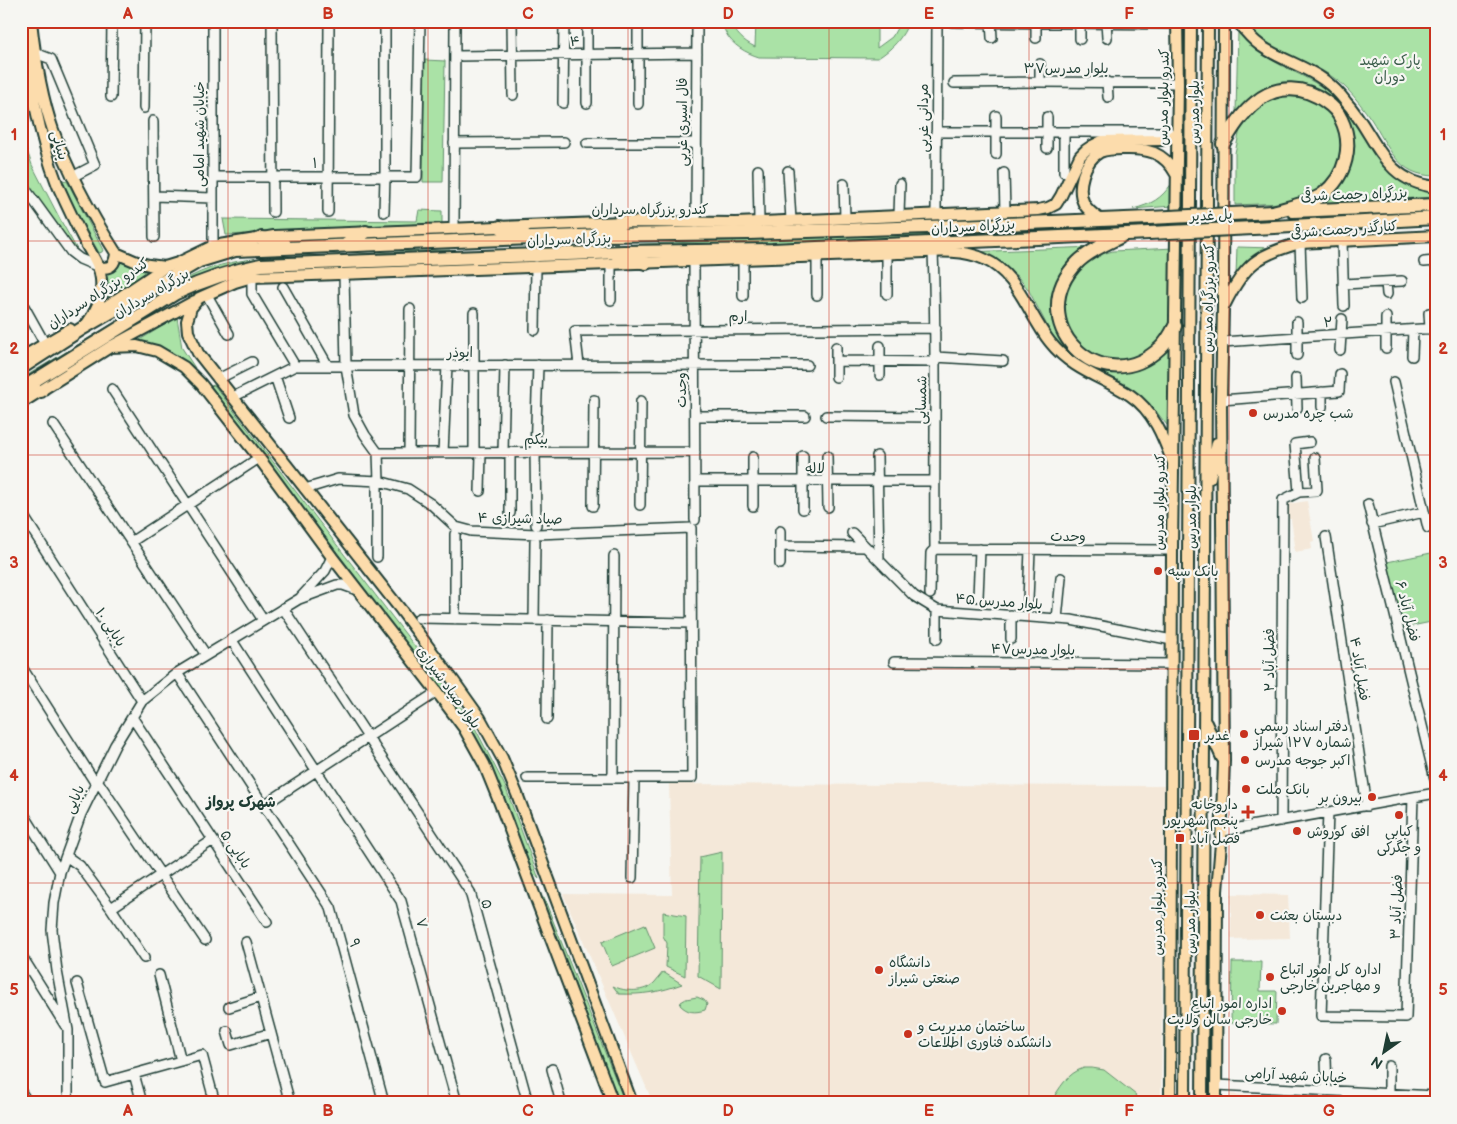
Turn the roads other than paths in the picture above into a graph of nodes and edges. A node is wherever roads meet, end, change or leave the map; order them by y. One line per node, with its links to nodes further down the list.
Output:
1 (24, 21): 77 (main road, بنیانی)
2 (31, 21): 31 (main road, بنیانی)
3 (112, 21): 45 (street)
4 (145, 21): 50 (street)
5 (213, 21): 72 (street, خیابان شهید امامی)
6 (272, 21): 73 (street)
7 (330, 21): 74 (street)
8 (385, 21): 75 (street)
9 (420, 21): 75 (street, ۱)
10 (455, 21): 36 (street)
11 (512, 21): 37 (street)
12 (564, 21): 34 (street)
13 (587, 21): 35 (street)
14 (638, 21): 33 (street)
15 (697, 21): 32 (street, فال اسیری غربی)
16 (937, 21): 55 (street, مردانی غربی)
17 (1191, 21): 39 (main road, بلوار مدرس)
18 (1208, 21): 250 (main road, بلوار مدرس)
19 (1224, 21): 63 (main road, کندرو بزرگراه مدرس)
20 (1237, 21): 80 (main road)
21 (952, 22): 22 (street)
22 (992, 22): 23 (street); 27 (street)
23 (1036, 22): 24 (street); 28 (street)
24 (1080, 22): 25 (street); 30 (street)
25 (1106, 22): 26 (street); 29 (street)
26 (1177, 22): 43 (main road, کندرو بلوار مدرس)
27 (992, 38)
28 (1036, 38)
29 (1107, 38)
30 (1080, 39)
31 (35, 53): 71 (main road, بنیانی); 71 (street)
32 (697, 53): 33 (street, ۴); 62 (street, فال اسیری غربی)
33 (638, 54): 35 (street, ۴); 49 (street)
34 (564, 55): 35 (street, ۴); 37 (street, ۴); 47 (street)
35 (587, 55): 48 (street)
36 (454, 56): 37 (street, ۴); 59 (street)
37 (513, 56): 44 (street)
38 (1040, 64): 40 (street)
39 (1191, 70): 54 (main road); 266 (main road, بلوار مدرس)
40 (1040, 82): 41 (street, بلوار مدرس۳۷); 42 (street, بلوار مدرس۳۷)
41 (1107, 82): 43 (street, بلوار مدرس۳۷); 46 (street)
42 (954, 83)
43 (1178, 83): 54 (main road, کندرو بلوار مدرس)
44 (513, 95)
45 (111, 97)
46 (1108, 97)
47 (563, 103)
48 (587, 103)
49 (638, 104)
50 (144, 108)
51 (996, 116): 56 (street)
52 (1047, 117): 57 (street)
53 (153, 121): 81 (street)
54 (1174, 130): 58 (street); 70 (main road, کندرو بلوار مدرس); 87 (main road)
55 (936, 132): 56 (street); 89 (street, مردانی غربی)
56 (996, 132): 57 (street); 65 (street)
57 (1047, 132): 58 (street); 64 (street)
58 (1064, 132): 68 (street)
59 (454, 142): 60 (street); 102 (street)
60 (564, 142)
61 (587, 143): 62 (street)
62 (696, 143): 97 (street, فال اسیری غربی)
63 (1223, 144): 88 (highway); 149 (main road, کندرو بزرگراه مدرس)
64 (1048, 148)
65 (996, 154)
66 (758, 170): 100 (street)
67 (788, 170): 94 (street)
68 (1064, 172)
69 (1004, 173): 87 (street)
70 (1176, 174): 95 (main road); 157 (main road, کندرو بلوار مدرس)
71 (72, 177): 77 (main road); 119 (main road, بنیانی)
72 (213, 177): 73 (street, ۱); 82 (street, خیابان شهید امامی)
73 (273, 177): 74 (street, ۱); 84 (street)
74 (329, 177): 75 (street, ۱); 85 (street)
75 (385, 177): 86 (street)
76 (21, 183): 133 (street)
77 (58, 184): 133 (main road, بنیانی)
78 (844, 184): 91 (street)
79 (900, 184): 90 (street)
80 (1436, 187)
81 (154, 196): 82 (street); 108 (street)
82 (213, 198): 115 (street, خیابان شهید امامی)
83 (1436, 206): 88 (highway, بزرگراه رحمت شرقی)
84 (273, 212)
85 (328, 212)
86 (384, 212)
87 (1005, 212): 89 (main road)
88 (1272, 212): 92 (highway, پل غدیر, bridge)
89 (936, 214): 90 (main road)
90 (899, 215): 91 (main road)
91 (845, 218): 94 (main road)
92 (1149, 218): 95 (highway, بزرگراه سرداران)
93 (1436, 218): 101 (highway, بزرگراه رحمت شرقی)
94 (791, 220): 100 (main road)
95 (1101, 220): 100 (highway, بزرگراه سرداران)
96 (624, 222): 97 (main road, کندرو بزرگراه سرداران); 99 (main road, کندرو بزرگراه سرداران); 106 (highway)
97 (696, 223): 98 (main road, کندرو بزرگراه سرداران)
98 (736, 223): 100 (highway)
99 (500, 227): 102 (main road, کندرو بزرگراه سرداران); 110 (highway)
100 (757, 227): 106 (highway, بزرگراه سرداران)
101 (1274, 227): 104 (highway, پل غدیر, bridge)
102 (454, 228): 103 (main road, کندرو بزرگراه سرداران)
103 (366, 232): 109 (main road, کندرو بزرگراه سرداران); 114 (highway)
104 (1149, 233): 105 (highway, بزرگراه سرداران)
105 (1125, 234): 117 (highway, بزرگراه سرداران); 157 (highway)
106 (593, 235): 110 (highway, بزرگراه سرداران)
107 (1436, 236): 112 (main road, کنارگذر رحمت شرقی)
108 (154, 237)
109 (262, 238): 115 (main road, کندرو بزرگراه سرداران); 116 (highway)
110 (531, 238): 111 (highway, بزرگراه سرداران)
111 (466, 240): 114 (highway, بزرگراه سرداران); 123 (highway)
112 (1342, 241): 113 (main road, کنارگذر رحمت شرقی); 138 (street)
113 (1300, 243): 145 (street); 149 (main road, کنارگذر رحمت شرقی)
114 (343, 245): 116 (highway, بزرگراه سرداران)
115 (213, 246): 132 (main road, کندرو بزرگراه سرداران)
116 (298, 247): 159 (highway, بزرگراه سرداران)
117 (772, 250): 120 (highway, بزرگراه سرداران); 124 (highway)
118 (933, 252): 121 (main road); 158 (street, شمسایی); 239 (main road)
119 (116, 253): 132 (main road); 133 (main road)
120 (594, 253): 123 (highway, بزرگراه سرداران); 127 (highway)
121 (887, 254): 122 (main road); 140 (street)
122 (817, 256): 124 (main road); 142 (street)
123 (468, 257): 129 (highway, بزرگراه سرداران)
124 (738, 259): 125 (main road); 143 (street)
125 (694, 261): 127 (main road); 162 (street, وحدت)
126 (1436, 261): 128 (street)
127 (646, 262): 130 (main road)
128 (1424, 262)
129 (279, 264): 135 (highway); 205 (highway, بزرگراه سرداران)
130 (611, 264): 131 (main road); 146 (street)
131 (536, 266): 134 (main road); 161 (street)
132 (165, 267): 153 (main road, کندرو بزرگراه سرداران)
133 (99, 268): 153 (main road)
134 (344, 274): 135 (main road); 193 (street)
135 (252, 277): 144 (main road); 191 (street)
136 (1402, 281): 137 (street)
137 (1386, 282): 138 (street); 141 (street)
138 (1343, 284): 148 (street)
139 (283, 287): 192 (street)
140 (887, 294)
141 (1387, 294)
142 (817, 295)
143 (743, 296)
144 (203, 297): 166 (street); 172 (main road); 198 (main road, بلوار صیاد شیرازی)
145 (1302, 298)
146 (611, 300)
147 (21, 301): 170 (street)
148 (1344, 306)
149 (1223, 308): 169 (main road, کندرو بزرگراه مدرس)
150 (410, 309): 194 (street)
151 (474, 313): 185 (street)
152 (1429, 313): 160 (street)
153 (94, 314): 159 (main road); 165 (main road, کندرو بزرگراه سرداران)
154 (1386, 317): 164 (street)
155 (1342, 320): 167 (street)
156 (1297, 322): 168 (street)
157 (1175, 326): 239 (main road, کندرو بلوار مدرس)
158 (936, 328): 162 (street, ارم); 179 (street, شمسایی)
159 (81, 329): 165 (highway); 195 (highway, بزرگراه سرداران)
160 (1433, 329): 163 (street, ۲)
161 (535, 330)
162 (694, 330): 188 (street, ارم); 189 (street, وحدت)
163 (1413, 330): 164 (street, ۲); 177 (street)
164 (1386, 332): 167 (street, ۲); 174 (street)
165 (63, 334): 170 (main road, کندرو بزرگراه سرداران)
166 (229, 334)
167 (1341, 334): 168 (street, ۲); 175 (street)
168 (1297, 337): 169 (street, ۲); 176 (street)
169 (1222, 342): 212 (main road, کندرو بزرگراه مدرس)
170 (45, 344): 178 (main road, کندرو بزرگراه سرداران)
171 (880, 346): 181 (street)
172 (110, 347): 203 (main road, بلوار صیاد شیرازی); 206 (main road)
173 (836, 347): 180 (street)
174 (1386, 348)
175 (1340, 350)
176 (1297, 355)
177 (1412, 356)
178 (21, 358)
179 (935, 359): 181 (street); 182 (street); 219 (street, شمسایی)
180 (836, 361): 181 (street); 200 (street)
181 (880, 361): 197 (street)
182 (1003, 361)
183 (252, 362): 198 (street)
184 (447, 365): 185 (street, ابوذر); 194 (street, ابوذر); 231 (street)
185 (473, 365): 186 (street, ابوذر); 232 (street)
186 (505, 365): 187 (street, ابوذر); 224 (street)
187 (538, 365): 188 (street, ابوذر); 225 (street)
188 (579, 365): 189 (street, ابوذر)
189 (694, 365): 190 (street, ابوذر); 216 (street, وحدت)
190 (807, 365)
191 (295, 366): 192 (street, ابوذر); 199 (street, ابوذر)
192 (328, 366): 193 (street, ابوذر)
193 (346, 366): 194 (street, ابوذر); 229 (street)
194 (410, 366): 230 (street)
195 (21, 368)
196 (1340, 374): 207 (street)
197 (880, 375)
198 (216, 376): 203 (main road); 209 (main road, بلوار صیاد شیرازی)
199 (275, 376): 209 (street, ابوذر); 220 (street)
200 (836, 377)
201 (1296, 378): 208 (street)
202 (1394, 382): 259 (street)
203 (201, 384): 237 (main road, بلوار صیاد شیرازی)
204 (112, 389): 251 (street)
205 (21, 390): 206 (highway)
206 (40, 391): 213 (main road)
207 (1322, 392): 208 (street); 214 (street)
208 (1296, 394): 212 (street); 215 (street)
209 (233, 397): 247 (main road, بلوار صیاد شیرازی)
210 (594, 400): 226 (street)
211 (641, 400): 227 (street)
212 (1221, 400): 222 (main road, کندرو بزرگراه مدرس)
213 (21, 402)
214 (1322, 407)
215 (1297, 408)
216 (695, 416): 217 (street); 228 (street, وحدت)
217 (805, 416)
218 (826, 416): 219 (street)
219 (934, 417): 246 (street, شمسایی)
220 (289, 418)
221 (53, 424): 272 (street)
222 (1221, 425): 250 (main road); 318 (main road)
223 (1310, 442): 249 (street)
224 (507, 452): 225 (street, بیکم); 232 (street, بیکم); 260 (street)
225 (535, 452): 226 (street, بیکم); 263 (street)
226 (594, 452): 227 (street, بیکم); 254 (street)
227 (640, 452): 228 (street, بیکم); 252 (street)
228 (695, 452): 241 (street, وحدت)
229 (378, 453): 230 (street, بیکم); 240 (street)
230 (409, 453): 231 (street, بیکم)
231 (443, 453): 232 (street, بیکم)
232 (477, 453): 248 (street)
233 (803, 456): 243 (street)
234 (827, 456): 244 (street)
235 (877, 456): 245 (street)
236 (753, 457): 242 (street)
237 (259, 458): 251 (street); 280 (main road, بلوار صیاد شیرازی)
238 (1315, 458): 249 (street)
239 (1173, 463): 278 (main road, کندرو بلوار مدرس)
240 (378, 481): 247 (street, صیاد شیرازی ۴); 261 (street, صیاد شیرازی ۴); 281 (street)
241 (695, 481): 242 (street, لاله); 261 (street, وحدت)
242 (753, 481): 243 (street, لاله); 255 (street)
243 (803, 481): 244 (street, لاله); 257 (street)
244 (827, 481): 245 (street, لاله); 256 (street)
245 (878, 481): 246 (street, لاله); 282 (street)
246 (934, 481): 275 (street, شمسایی)
247 (305, 489): 338 (main road, بلوار صیاد شیرازی)
248 (480, 491)
249 (1299, 492): 331 (street, فضل آباد ۲)
250 (1205, 499): 267 (main road, بلوار مدرس)
251 (188, 504): 272 (street); 296 (street)
252 (640, 504)
253 (1368, 504): 262 (street, فضل آباد ۶)
254 (594, 506)
255 (752, 506)
256 (828, 507)
257 (803, 509)
258 (21, 512): 311 (street, بابایی ۱۰)
259 (1424, 512): 262 (street); 264 (street)
260 (510, 513)
261 (693, 524): 300 (street, وحدت)
262 (1372, 524): 324 (street, فضل آباد ۶)
263 (536, 525)
264 (1428, 528)
265 (780, 532): 273 (street)
266 (1188, 532): 267 (main road); 313 (main road, بلوار مدرس)
267 (1205, 532): 316 (main road, بلوار مدرس)
268 (852, 533): 274 (street, ۴۵ بلوار مدرس)
269 (455, 534): 294 (street)
270 (1326, 537): 328 (street, فضل آباد ۴)
271 (535, 540): 297 (street)
272 (131, 542): 305 (street)
273 (780, 546): 274 (street); 283 (street)
274 (866, 547): 282 (street, ۴۵ بلوار مدرس)
275 (935, 549): 276 (street, وحدت); 286 (street)
276 (980, 549): 277 (street, وحدت); 287 (street)
277 (1030, 550): 278 (street, وحدت); 289 (street)
278 (1172, 550): 304 (main road, کندرو بلوار مدرس)
279 (614, 556): 299 (street)
280 (332, 557): 285 (main road, بلوار صیاد شیرازی); 288 (street, بابایی)
281 (377, 557)
282 (879, 560): 291 (street, ۴۵ بلوار مدرس)
283 (780, 564)
284 (1061, 578): 295 (street)
285 (357, 590): 288 (street, بابایی); 310 (main road, بلوار صیاد شیرازی)
286 (930, 594)
287 (978, 597)
288 (299, 599): 290 (street, بابایی)
289 (1028, 600)
290 (283, 608): 296 (street, بابایی); 317 (street, ۵)
291 (937, 610): 292 (street, ۴۵ بلوار مدرس); 302 (street)
292 (1012, 615): 295 (street, ۴۵ بلوار مدرس); 303 (street)
293 (419, 618): 294 (street)
294 (455, 618): 297 (street)
295 (1057, 619): 304 (street, ۴۵ بلوار مدرس)
296 (263, 620): 301 (street, بابایی)
297 (534, 620): 298 (street)
298 (548, 620): 299 (street); 315 (street)
299 (614, 621): 300 (street); 321 (street)
300 (691, 623): 322 (street, وحدت)
301 (231, 639): 305 (street, بابایی); 319 (street, ۷)
302 (937, 639)
303 (1011, 639)
304 (1172, 640): 307 (main road, کندرو بلوار مدرس)
305 (206, 655): 309 (street, بابایی)
306 (894, 662): 307 (street, بلوار مدرس۴۷)
307 (1172, 664): 312 (main road, کندرو بلوار مدرس)
308 (21, 666): 323 (street)
309 (177, 673): 311 (street, بابایی); 327 (street, ۹)
310 (438, 692): 317 (street); 341 (main road, بلوار صیاد شیرازی)
311 (142, 701): 314 (street, بابایی)
312 (1172, 702): 313 (main road); 339 (main road, کندرو بلوار مدرس)
313 (1187, 702): 340 (main road, بلوار مدرس)
314 (132, 717): 323 (street, بابایی); 333 (street, بابایی ۵)
315 (547, 719)
316 (1204, 720): 318 (main road); 344 (main road, بلوار مدرس)
317 (368, 737): 319 (street); 375 (street, ۵)
318 (1224, 761): 332 (main road)
319 (317, 771): 327 (street); 374 (street, ۷)
320 (527, 778): 321 (street)
321 (613, 778): 322 (street)
322 (634, 778): 337 (street)
323 (96, 782): 334 (street, بابایی); 336 (street)
324 (1436, 783)
325 (1436, 793): 326 (street)
326 (1414, 797): 328 (street); 330 (street, فضل آباد ۳)
327 (264, 805): 373 (street, ۹)
328 (1367, 806): 330 (street)
329 (21, 810): 335 (street)
330 (1328, 812): 331 (street)
331 (1281, 821): 332 (street)
332 (1222, 830): 342 (main road)
333 (213, 840): 336 (street); 345 (street, بابایی ۵)
334 (66, 856): 335 (street, بابایی); 343 (street)
335 (60, 872): 354 (street, بابایی)
336 (161, 874): 343 (street); 346 (street)
337 (632, 878)
338 (548, 879): 341 (main road); 378 (main road, بلوار صیاد شیرازی)
339 (1171, 881): 340 (main road); 379 (main road, کندرو بلوار مدرس)
340 (1186, 882): 367 (main road, بلوار مدرس)
341 (530, 886): 377 (main road, بلوار صیاد شیرازی)
342 (1217, 891): 344 (main road); 362 (main road)
343 (111, 908): 349 (street)
344 (1204, 911): 380 (main road, بلوار مدرس)
345 (267, 922)
346 (205, 940)
347 (246, 942): 352 (street)
348 (21, 955): 354 (street)
349 (144, 958)
350 (159, 975): 358 (street)
351 (77, 983): 361 (street)
352 (261, 996): 353 (street); 356 (street)
353 (230, 1007)
354 (68, 1030): 369 (street, بابایی)
355 (227, 1031): 356 (street)
356 (271, 1033): 372 (street)
357 (1326, 1059): 363 (street)
358 (181, 1061): 361 (street); 371 (street)
359 (1389, 1066): 365 (street)
360 (552, 1069): 376 (street)
361 (134, 1074): 370 (street)
362 (1216, 1085): 363 (street, خیابان شهید آرامی); 381 (main road)
363 (1327, 1091): 365 (street, خیابان شهید آرامی)
364 (21, 1092): 368 (street)
365 (1388, 1094): 366 (street, خیابان شهید آرامی)
366 (1436, 1096)
367 (1184, 1099)
368 (28, 1103)
369 (68, 1103)
370 (142, 1103)
371 (215, 1103)
372 (290, 1103)
373 (384, 1103)
374 (457, 1103)
375 (528, 1103)
376 (561, 1103)
377 (613, 1103)
378 (632, 1103)
379 (1170, 1103)
380 (1202, 1103)
381 (1216, 1103)

